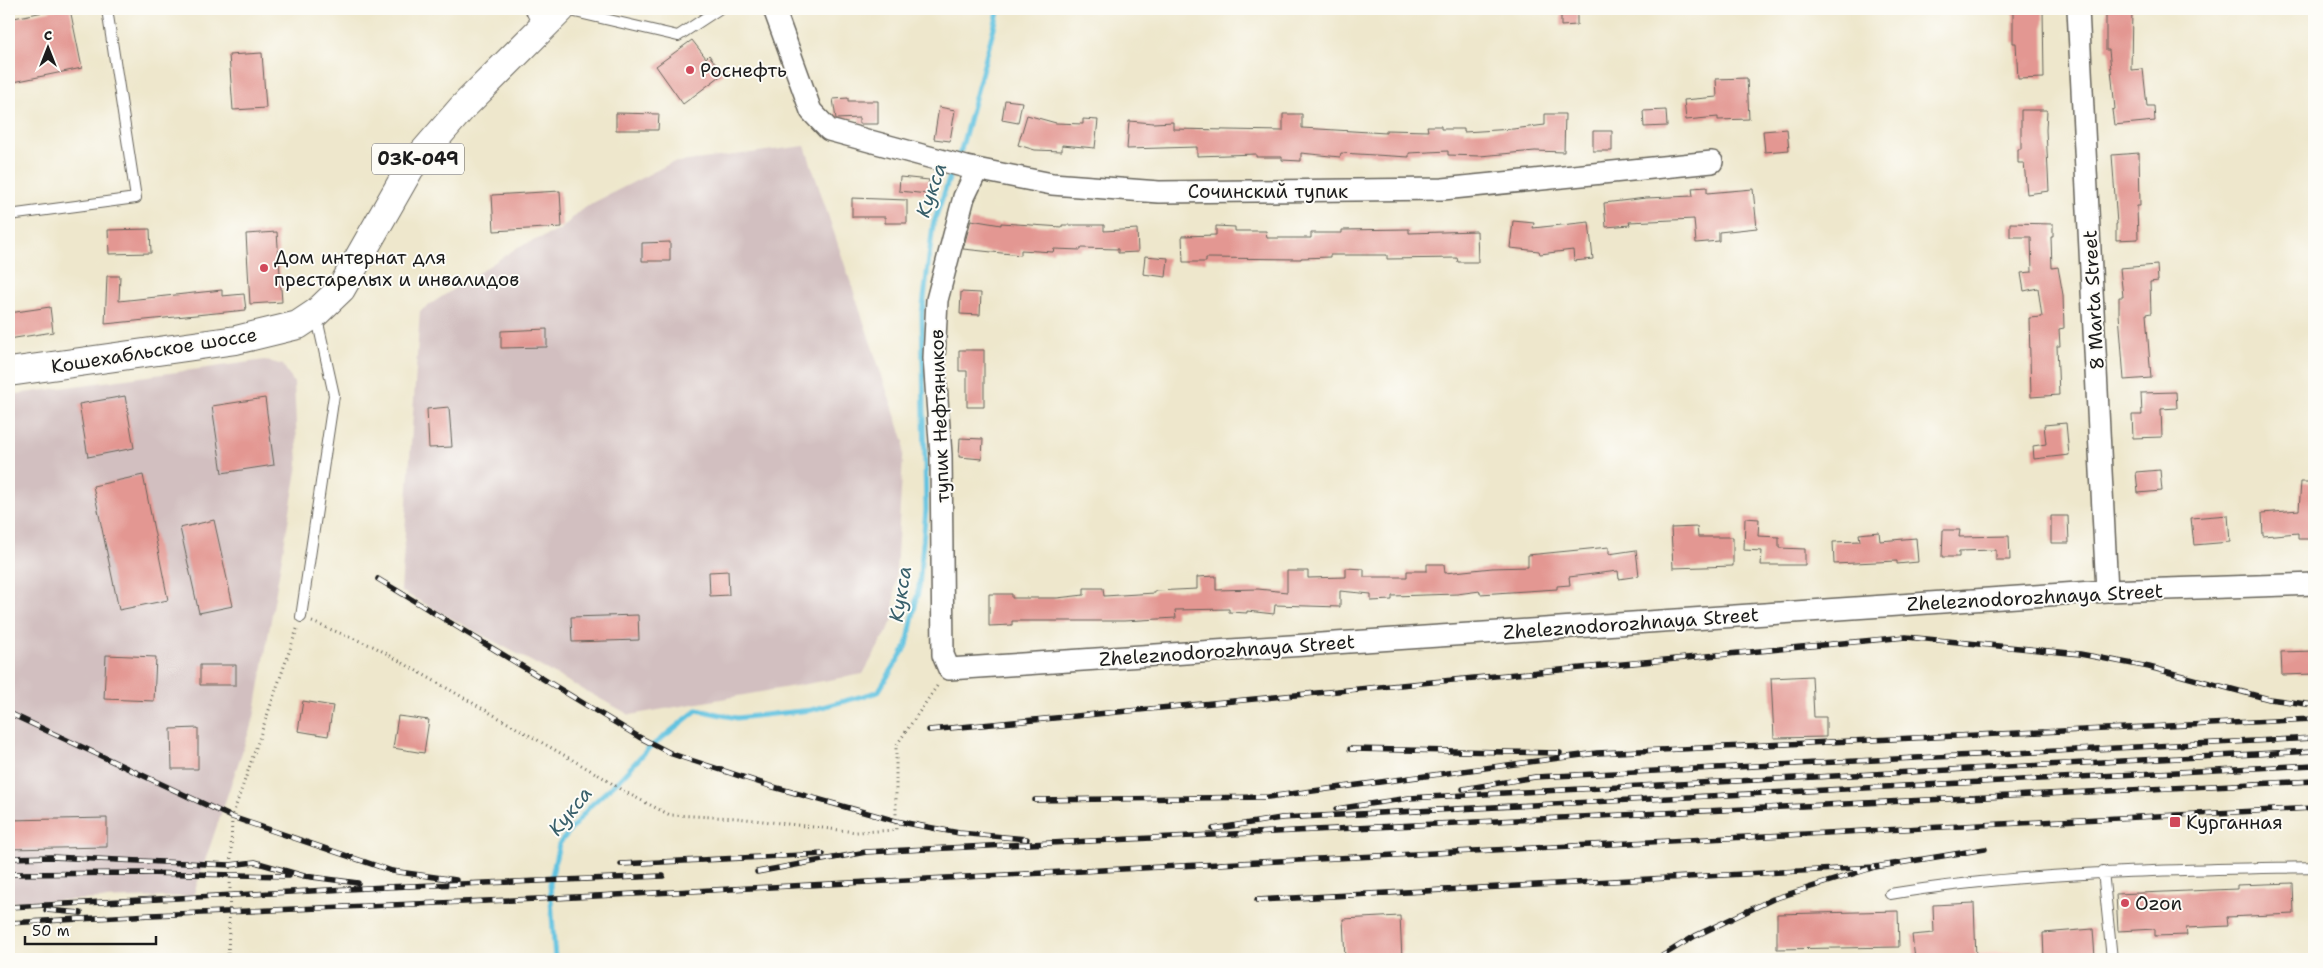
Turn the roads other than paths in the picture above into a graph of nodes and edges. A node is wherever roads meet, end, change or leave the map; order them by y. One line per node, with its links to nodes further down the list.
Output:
1 (107, 9): 9 (lane)
2 (561, 9): 3 (lane); 6 (main road, 03К-049)
3 (719, 9)
4 (774, 9): 8 (street, Сочинский тупик)
5 (2078, 9): 13 (street, 8 Marta Street)
6 (535, 19): 10 (main road, 03К-049)
7 (1712, 162): 8 (street, Сочинский тупик)
8 (963, 166): 15 (street, тупик Нефтяников)
9 (9, 215)
10 (307, 319): 11 (main road, Кошехабльское шоссе); 14 (lane)
11 (9, 372)
12 (2314, 584): 13 (street, Zheleznodorozhnaya Street)
13 (2108, 591): 15 (street, Zheleznodorozhnaya Street)
14 (301, 617)
15 (949, 668)
16 (2314, 867): 17 (lane)
17 (2103, 871): 18 (lane); 19 (lane)
18 (1890, 894)
19 (2112, 959)

